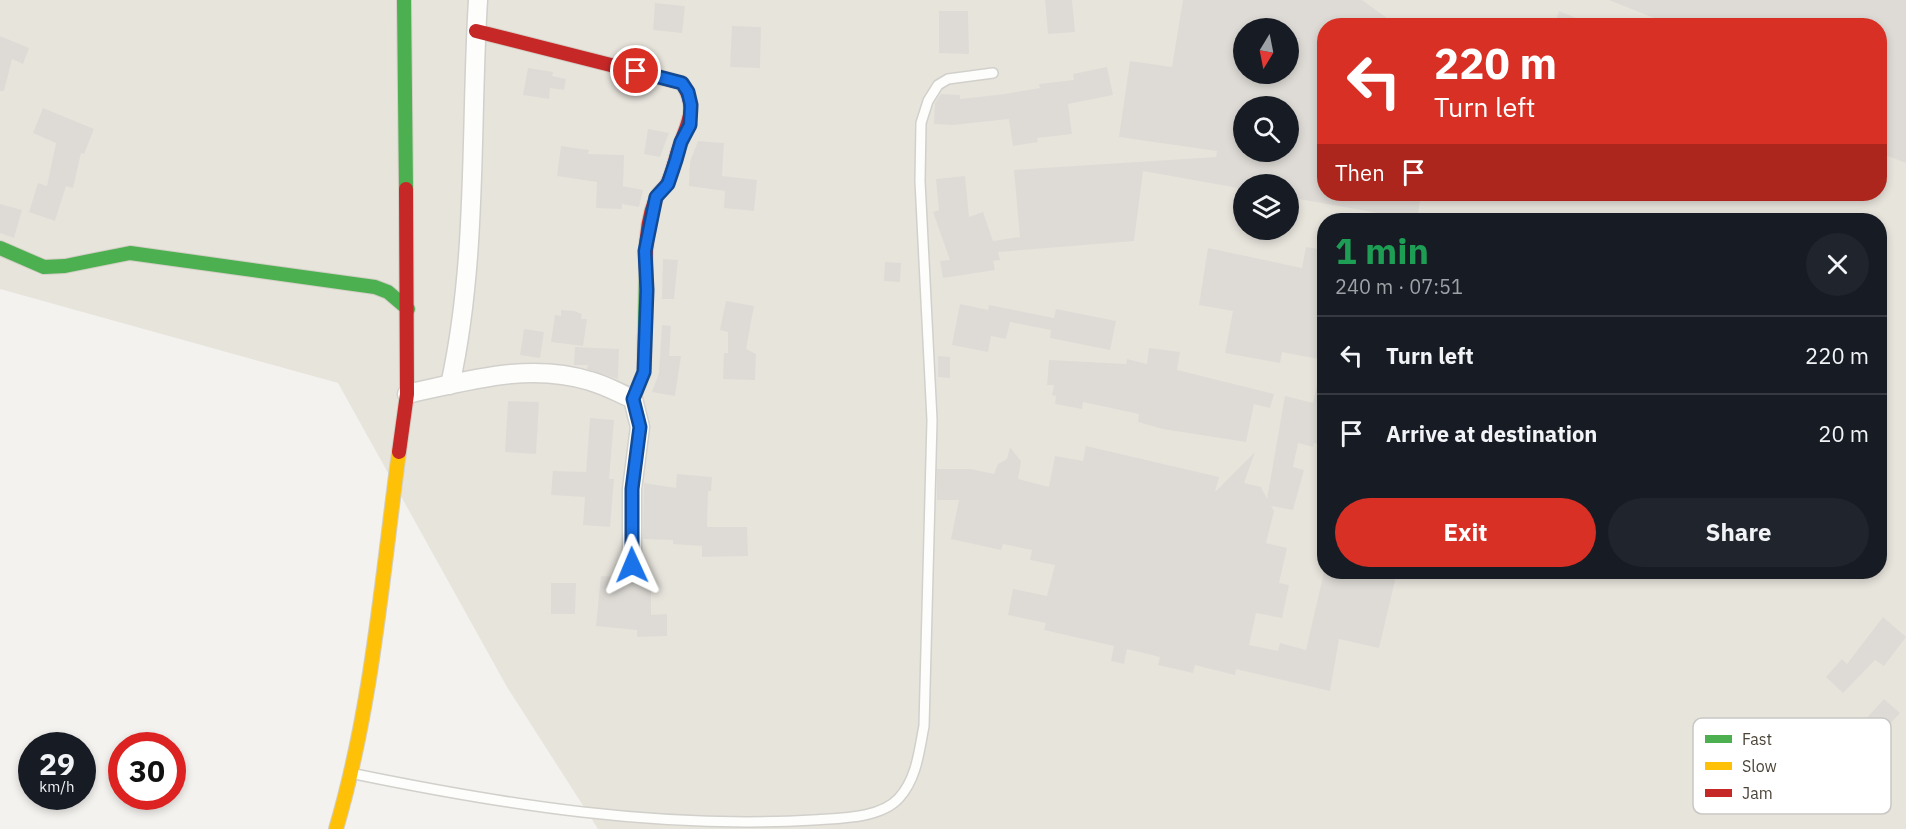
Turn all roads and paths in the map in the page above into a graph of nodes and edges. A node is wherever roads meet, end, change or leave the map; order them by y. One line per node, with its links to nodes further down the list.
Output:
1 (404, 0): 6 (street)
2 (478, 0): 3 (street)
3 (476, 31): 7 (street); 9 (street)
4 (993, 73): 11 (lane)
5 (0, 248): 6 (street)
6 (408, 309): 8 (street)
7 (450, 385): 8 (street); 9 (street)
8 (407, 394): 11 (street)
9 (633, 399): 10 (street)
10 (632, 565)
11 (352, 774): 12 (street)
12 (336, 829)

